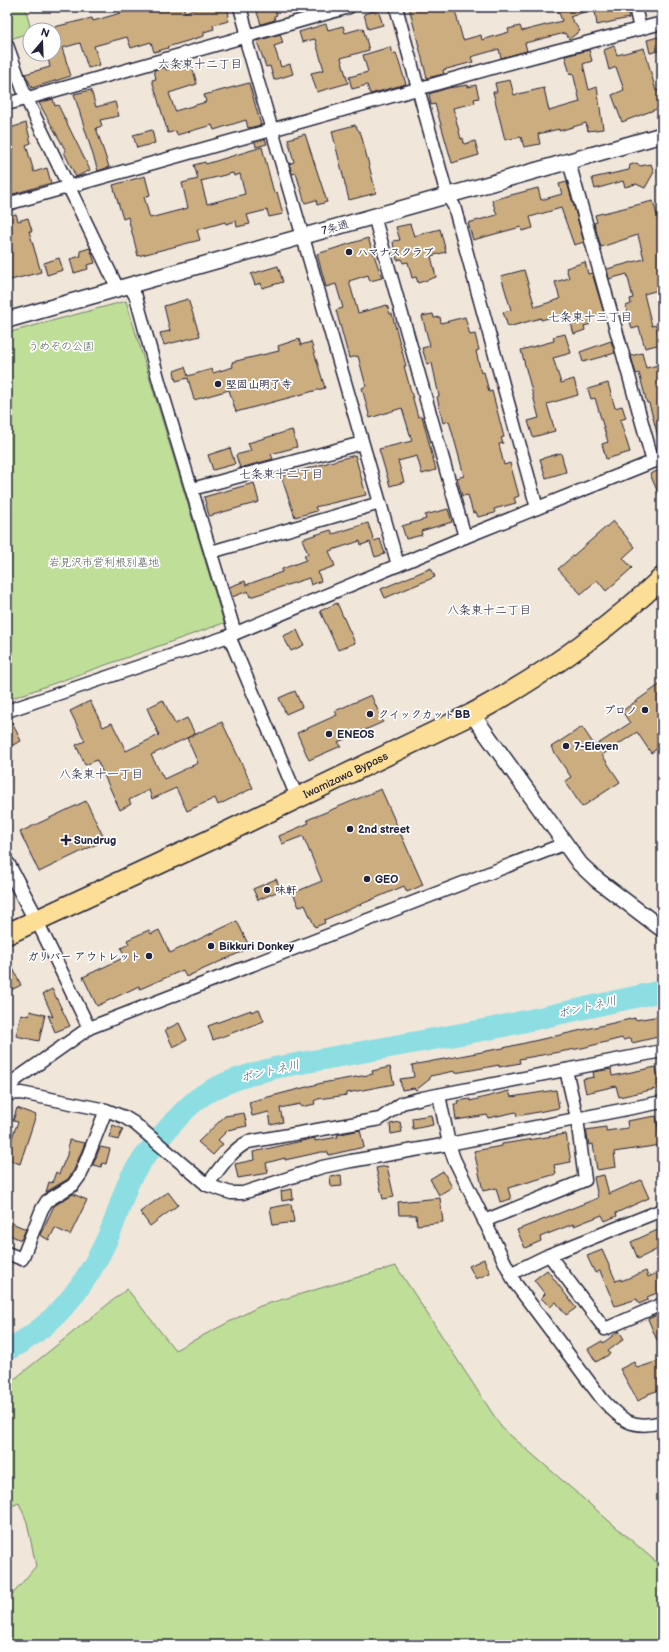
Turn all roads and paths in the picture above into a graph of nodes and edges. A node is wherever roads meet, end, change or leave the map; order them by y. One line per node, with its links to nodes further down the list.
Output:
1 (240, 7): 7 (street)
2 (349, 7): 7 (street)
3 (396, 7): 9 (street)
4 (635, 7): 6 (street)
5 (662, 22): 6 (street)
6 (640, 29): 9 (street)
7 (248, 36): 10 (street); 12 (street)
8 (7, 45): 10 (street)
9 (419, 89): 12 (street); 16 (street)
10 (26, 98): 11 (street); 15 (street)
11 (7, 104)
12 (272, 130): 15 (street); 19 (street)
13 (662, 137): 14 (street, 7条通)
14 (569, 162): 16 (street, 7条通); 23 (street)
15 (70, 187): 17 (street); 20 (street)
16 (448, 195): 18 (street, 7条通); 26 (street)
17 (7, 204)
18 (374, 216): 19 (street, 7条通); 27 (street)
19 (303, 236): 20 (street, 7条通); 22 (street)
20 (124, 287): 21 (street, 7条通); 24 (street)
21 (7, 320)
22 (362, 442): 24 (street); 25 (street)
23 (658, 460): 26 (street)
24 (192, 489): 28 (street)
25 (380, 503): 28 (street); 29 (street)
26 (537, 508): 27 (street)
27 (465, 537): 29 (street)
28 (211, 552): 31 (street)
29 (398, 565): 31 (street)
30 (662, 578): 33 (highway, Iwamizawa Bypass)
31 (232, 635): 32 (street); 34 (street)
32 (7, 711)
33 (472, 714): 34 (highway, Iwamizawa Bypass); 35 (street)
34 (297, 797): 37 (highway, Iwamizawa Bypass)
35 (564, 844): 38 (street); 40 (street)
36 (7, 864): 37 (street)
37 (37, 921): 39 (highway, Iwamizawa Bypass); 40 (street)
38 (662, 929)
39 (7, 934)
40 (89, 1028): 43 (street)
41 (662, 1051): 42 (street)
42 (566, 1070): 45 (street); 48 (street)
43 (7, 1089)
44 (7, 1094): 47 (street)
45 (439, 1095): 49 (street); 50 (street)
46 (662, 1102): 48 (street)
47 (106, 1110): 50 (street); 53 (street)
48 (577, 1118): 49 (street); 52 (street)
49 (449, 1144): 50 (street); 52 (street)
50 (207, 1184)
51 (662, 1210): 54 (street)
52 (484, 1221): 55 (street)
53 (7, 1253)
54 (549, 1255): 55 (street); 56 (street)
55 (510, 1274): 57 (street)
56 (662, 1304)
57 (662, 1422)

